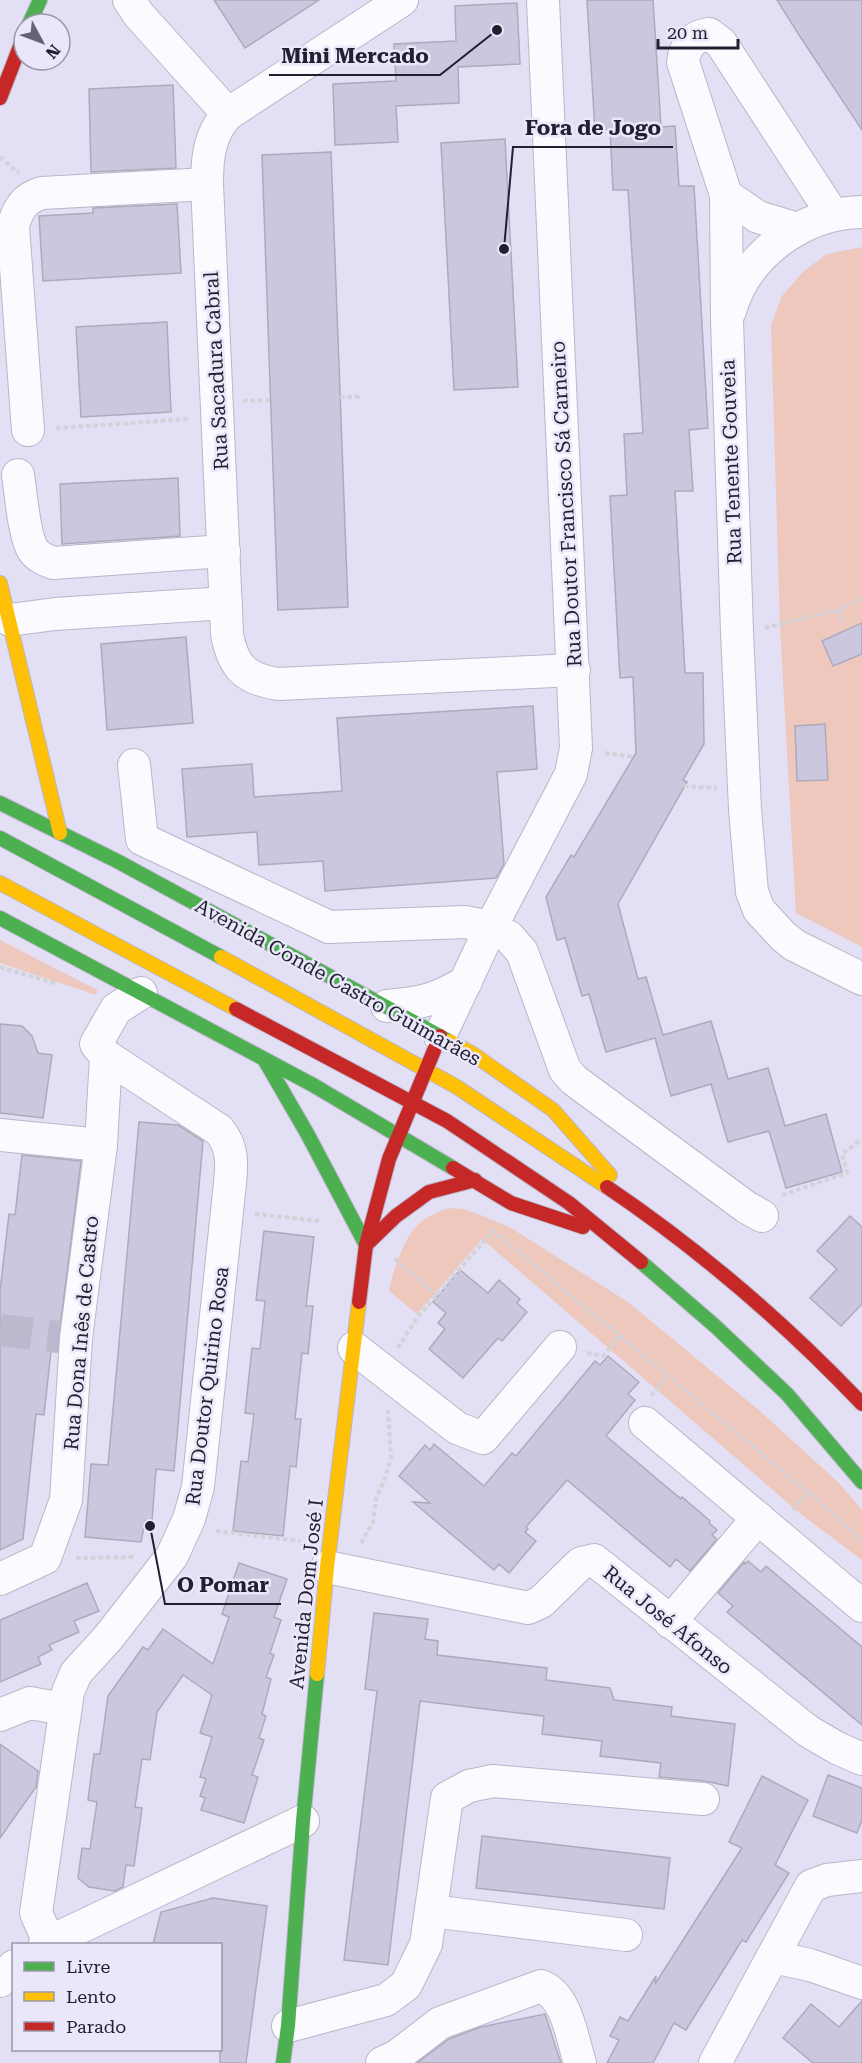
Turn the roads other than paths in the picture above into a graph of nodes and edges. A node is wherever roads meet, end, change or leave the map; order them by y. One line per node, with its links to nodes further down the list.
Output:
1 (129, 0): 6 (street)
2 (402, 0): 6 (street)
3 (543, 0): 18 (street, Rua Doutor Francisco Sá Carneiro)
4 (12, 67): 5 (main road)
5 (0, 98)
6 (228, 114): 7 (street, Rua Sacadura Cabral)
7 (207, 184): 12 (street); 14 (street, Rua Sacadura Cabral)
8 (726, 195): 9 (street, Rua Tenente Gouveia); 10 (street); 11 (street, Rua Tenente Gouveia)
9 (847, 213): 10 (street)
10 (798, 229): 11 (street)
11 (727, 320): 30 (street, Rua Tenente Gouveia)
12 (28, 430)
13 (18, 475): 14 (street)
14 (224, 551): 16 (street, Rua Sacadura Cabral)
15 (0, 583): 17 (main road)
16 (226, 603): 17 (street); 18 (street, Rua Sacadura Cabral)
17 (5, 621): 21 (main road)
18 (574, 670): 28 (street, Rua Doutor Francisco Sá Carneiro)
19 (134, 765): 28 (street, Avenida Conde Castro Guimarães)
20 (1, 800): 21 (main road, Avenida Conde Castro Guimarães); 22 (main road)
21 (60, 833): 23 (main road, Avenida Conde Castro Guimarães)
22 (6, 842): 24 (main road, Avenida Conde Castro Guimarães); 26 (main road)
23 (90, 849): 24 (main road); 33 (main road, Avenida Conde Castro Guimarães)
24 (54, 873): 38 (main road, Avenida Conde Castro Guimarães)
25 (0, 883): 26 (main road)
26 (26, 892): 29 (main road); 39 (main road)
27 (0, 918): 29 (main road)
28 (491, 927): 31 (street, Rua Doutor Francisco Sá Carneiro); 45 (street, Avenida Conde Castro Guimarães)
29 (27, 932): 32 (main road)
30 (862, 979)
31 (466, 982): 33 (street); 34 (street, Rua Doutor Francisco Sá Carneiro); 35 (street, Rua Doutor Francisco Sá Carneiro)
32 (141, 993): 36 (street, Rua Dona Inês de Castro); 37 (main road)
33 (387, 1006): 34 (main road, Avenida Conde Castro Guimarães)
34 (440, 1036): 35 (main road, Avenida Conde Castro Guimarães); 38 (main road, Avenida Dom José I)
35 (468, 1052): 44 (main road, Avenida Conde Castro Guimarães)
36 (106, 1056): 42 (street, Rua Dona Inês de Castro); 58 (street, Rua Doutor Quirino Rosa)
37 (264, 1059): 41 (main road); 47 (main road)
38 (425, 1070): 39 (main road, Avenida Dom José I); 44 (main road, Avenida Conde Castro Guimarães)
39 (412, 1102): 41 (main road, Avenida Dom José I); 46 (main road)
40 (0, 1135): 42 (street)
41 (399, 1135): 43 (main road); 47 (main road, Avenida Dom José I)
42 (101, 1145): 55 (street, Rua Dona Inês de Castro)
43 (475, 1180): 46 (main road); 47 (main road)
44 (641, 1210): 50 (main road, Avenida Conde Castro Guimarães)
45 (754, 1212)
46 (613, 1237): 52 (main road)
47 (366, 1245): 49 (main road, Avenida Dom José I)
48 (560, 1347): 49 (street)
49 (354, 1348): 54 (main road, Avenida Dom José I)
50 (862, 1404)
51 (645, 1423): 53 (street)
52 (862, 1482)
53 (758, 1518): 56 (street); 57 (street)
54 (341, 1570): 57 (street, Rua José Afonso); 62 (main road, Avenida Dom José I)
55 (0, 1579)
56 (862, 1606)
57 (670, 1622): 60 (street, Rua José Afonso)
58 (64, 1709): 59 (street); 66 (street, Rua Doutor Quirino Rosa)
59 (0, 1715)
60 (862, 1759)
61 (703, 1799): 64 (street)
62 (303, 1821): 66 (street); 71 (main road, Avenida Dom José I)
63 (857, 1868): 67 (street)
64 (431, 1911): 65 (street); 71 (street)
65 (626, 1935)
66 (47, 1943)
67 (773, 1957): 70 (street); 75 (street)
68 (12, 1968): 69 (street)
69 (0, 1981)
70 (862, 1983)
71 (288, 2025): 72 (main road, Avenida Dom José I)
72 (283, 2063)
73 (382, 2063): 74 (street)
74 (580, 2063)
75 (715, 2063)

